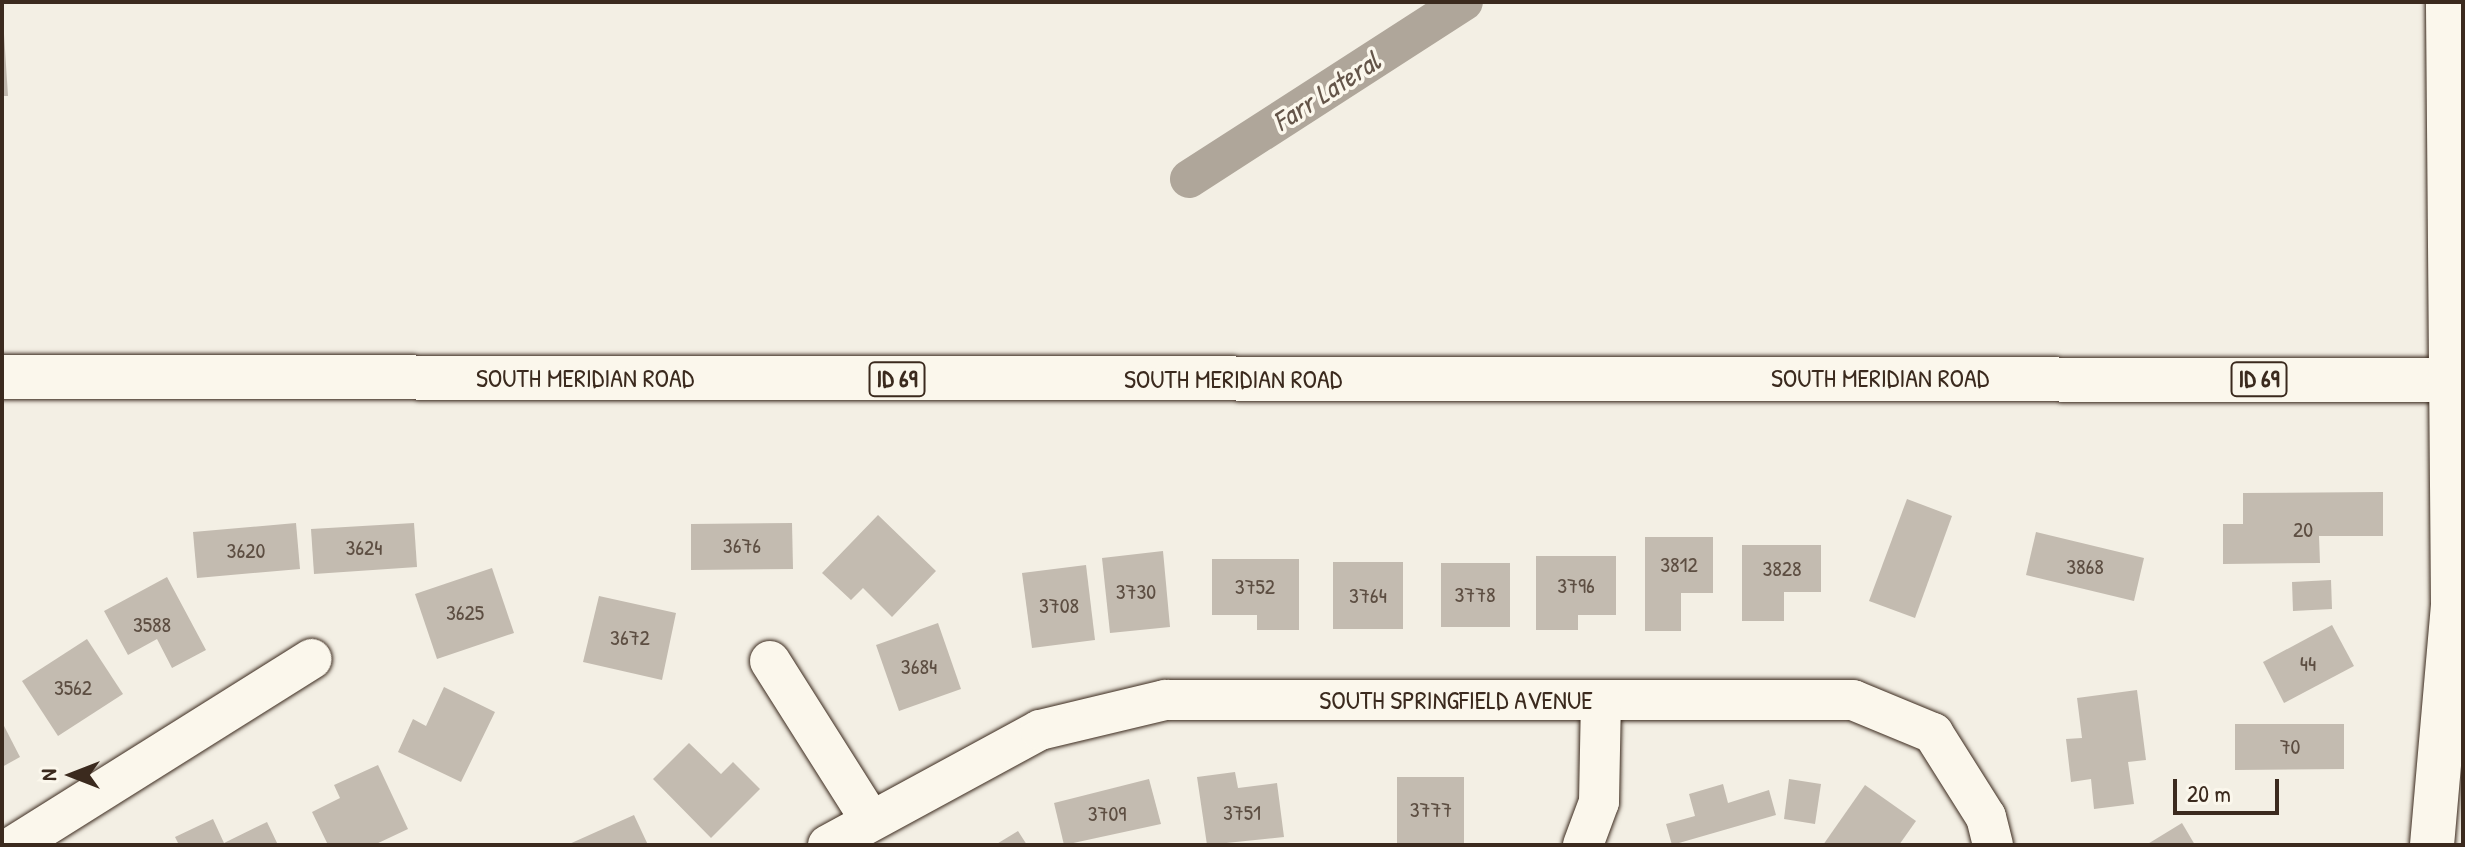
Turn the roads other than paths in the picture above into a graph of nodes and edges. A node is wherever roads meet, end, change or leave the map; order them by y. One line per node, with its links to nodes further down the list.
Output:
1 (2448, 2): 3 (main road)
2 (2, 377): 3 (main road, SOUTH MERIDIAN ROAD / ID 69)
3 (2459, 380): 12 (main road)
4 (311, 659): 8 (street)
5 (770, 661): 7 (street)
6 (1601, 700): 7 (street, SOUTH SPRINGFIELD AVENUE); 10 (street); 11 (street, SOUTH SPRINGFIELD AVENUE)
7 (870, 819): 9 (street, SOUTH SPRINGFIELD AVENUE)
8 (15, 845)
9 (828, 845)
10 (1583, 845)
11 (1993, 845)
12 (2432, 845)

